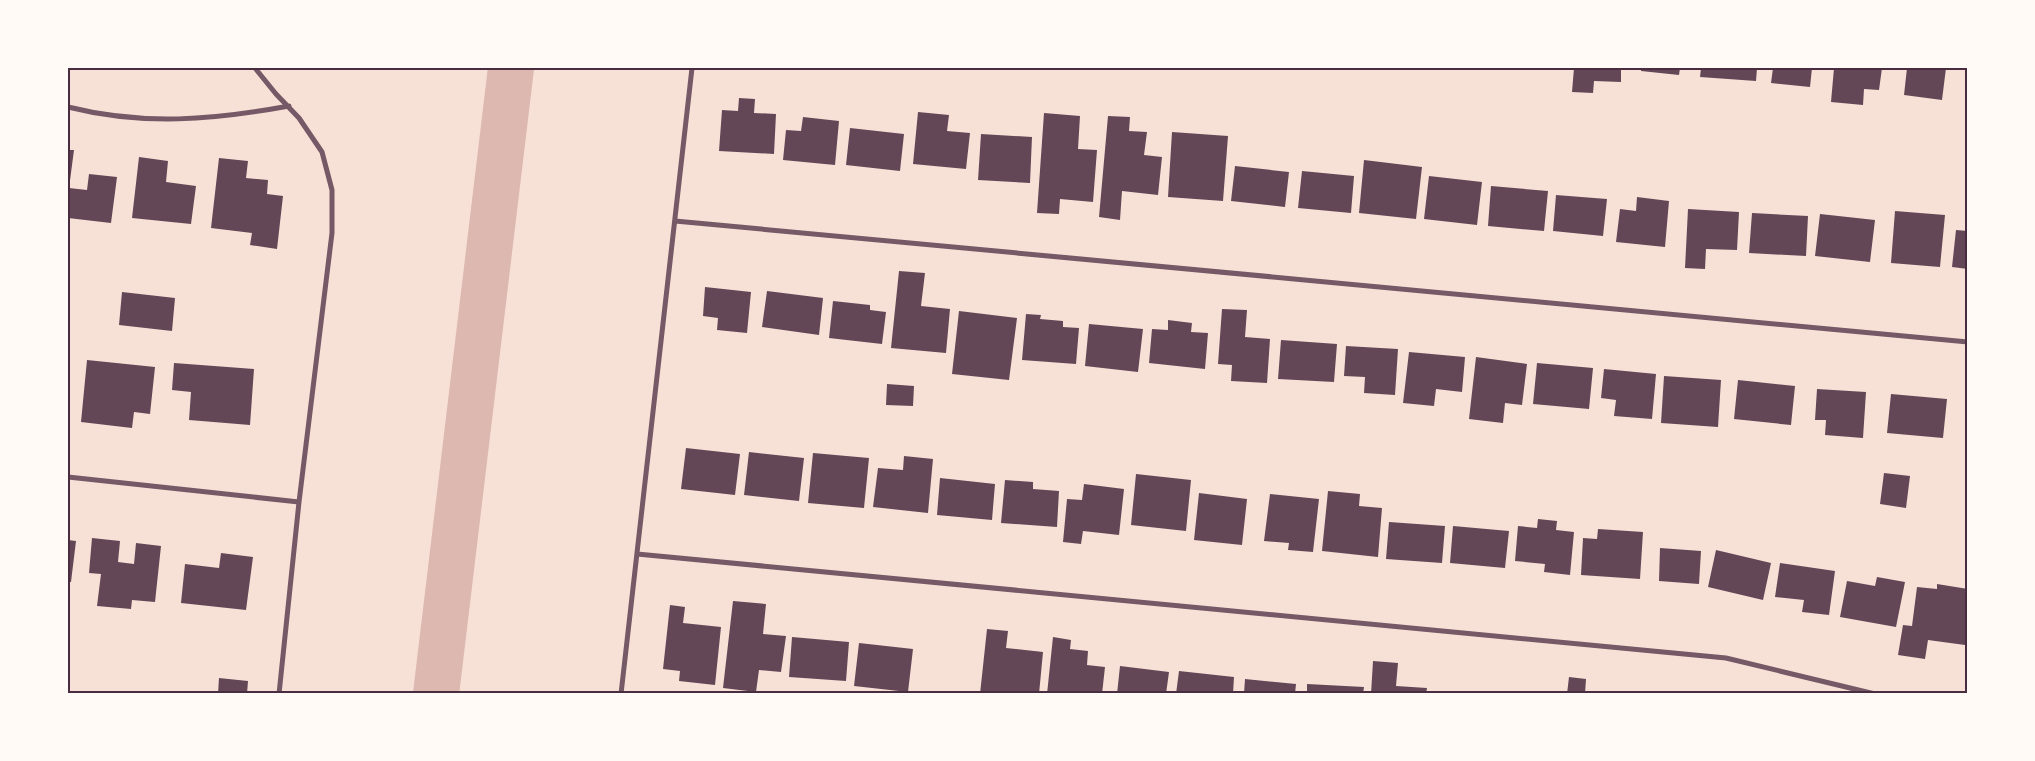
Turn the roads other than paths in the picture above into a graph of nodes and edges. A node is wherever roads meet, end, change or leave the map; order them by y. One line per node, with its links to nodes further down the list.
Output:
1 (255, 68): 3 (street)
2 (692, 68): 5 (street)
3 (289, 106): 4 (street); 8 (street)
4 (68, 107)
5 (675, 221): 6 (street); 9 (street)
6 (1968, 342)
7 (68, 477): 8 (street)
8 (299, 502): 10 (street)
9 (637, 554): 11 (street); 12 (street)
10 (279, 694)
11 (621, 694)
12 (1875, 694)

